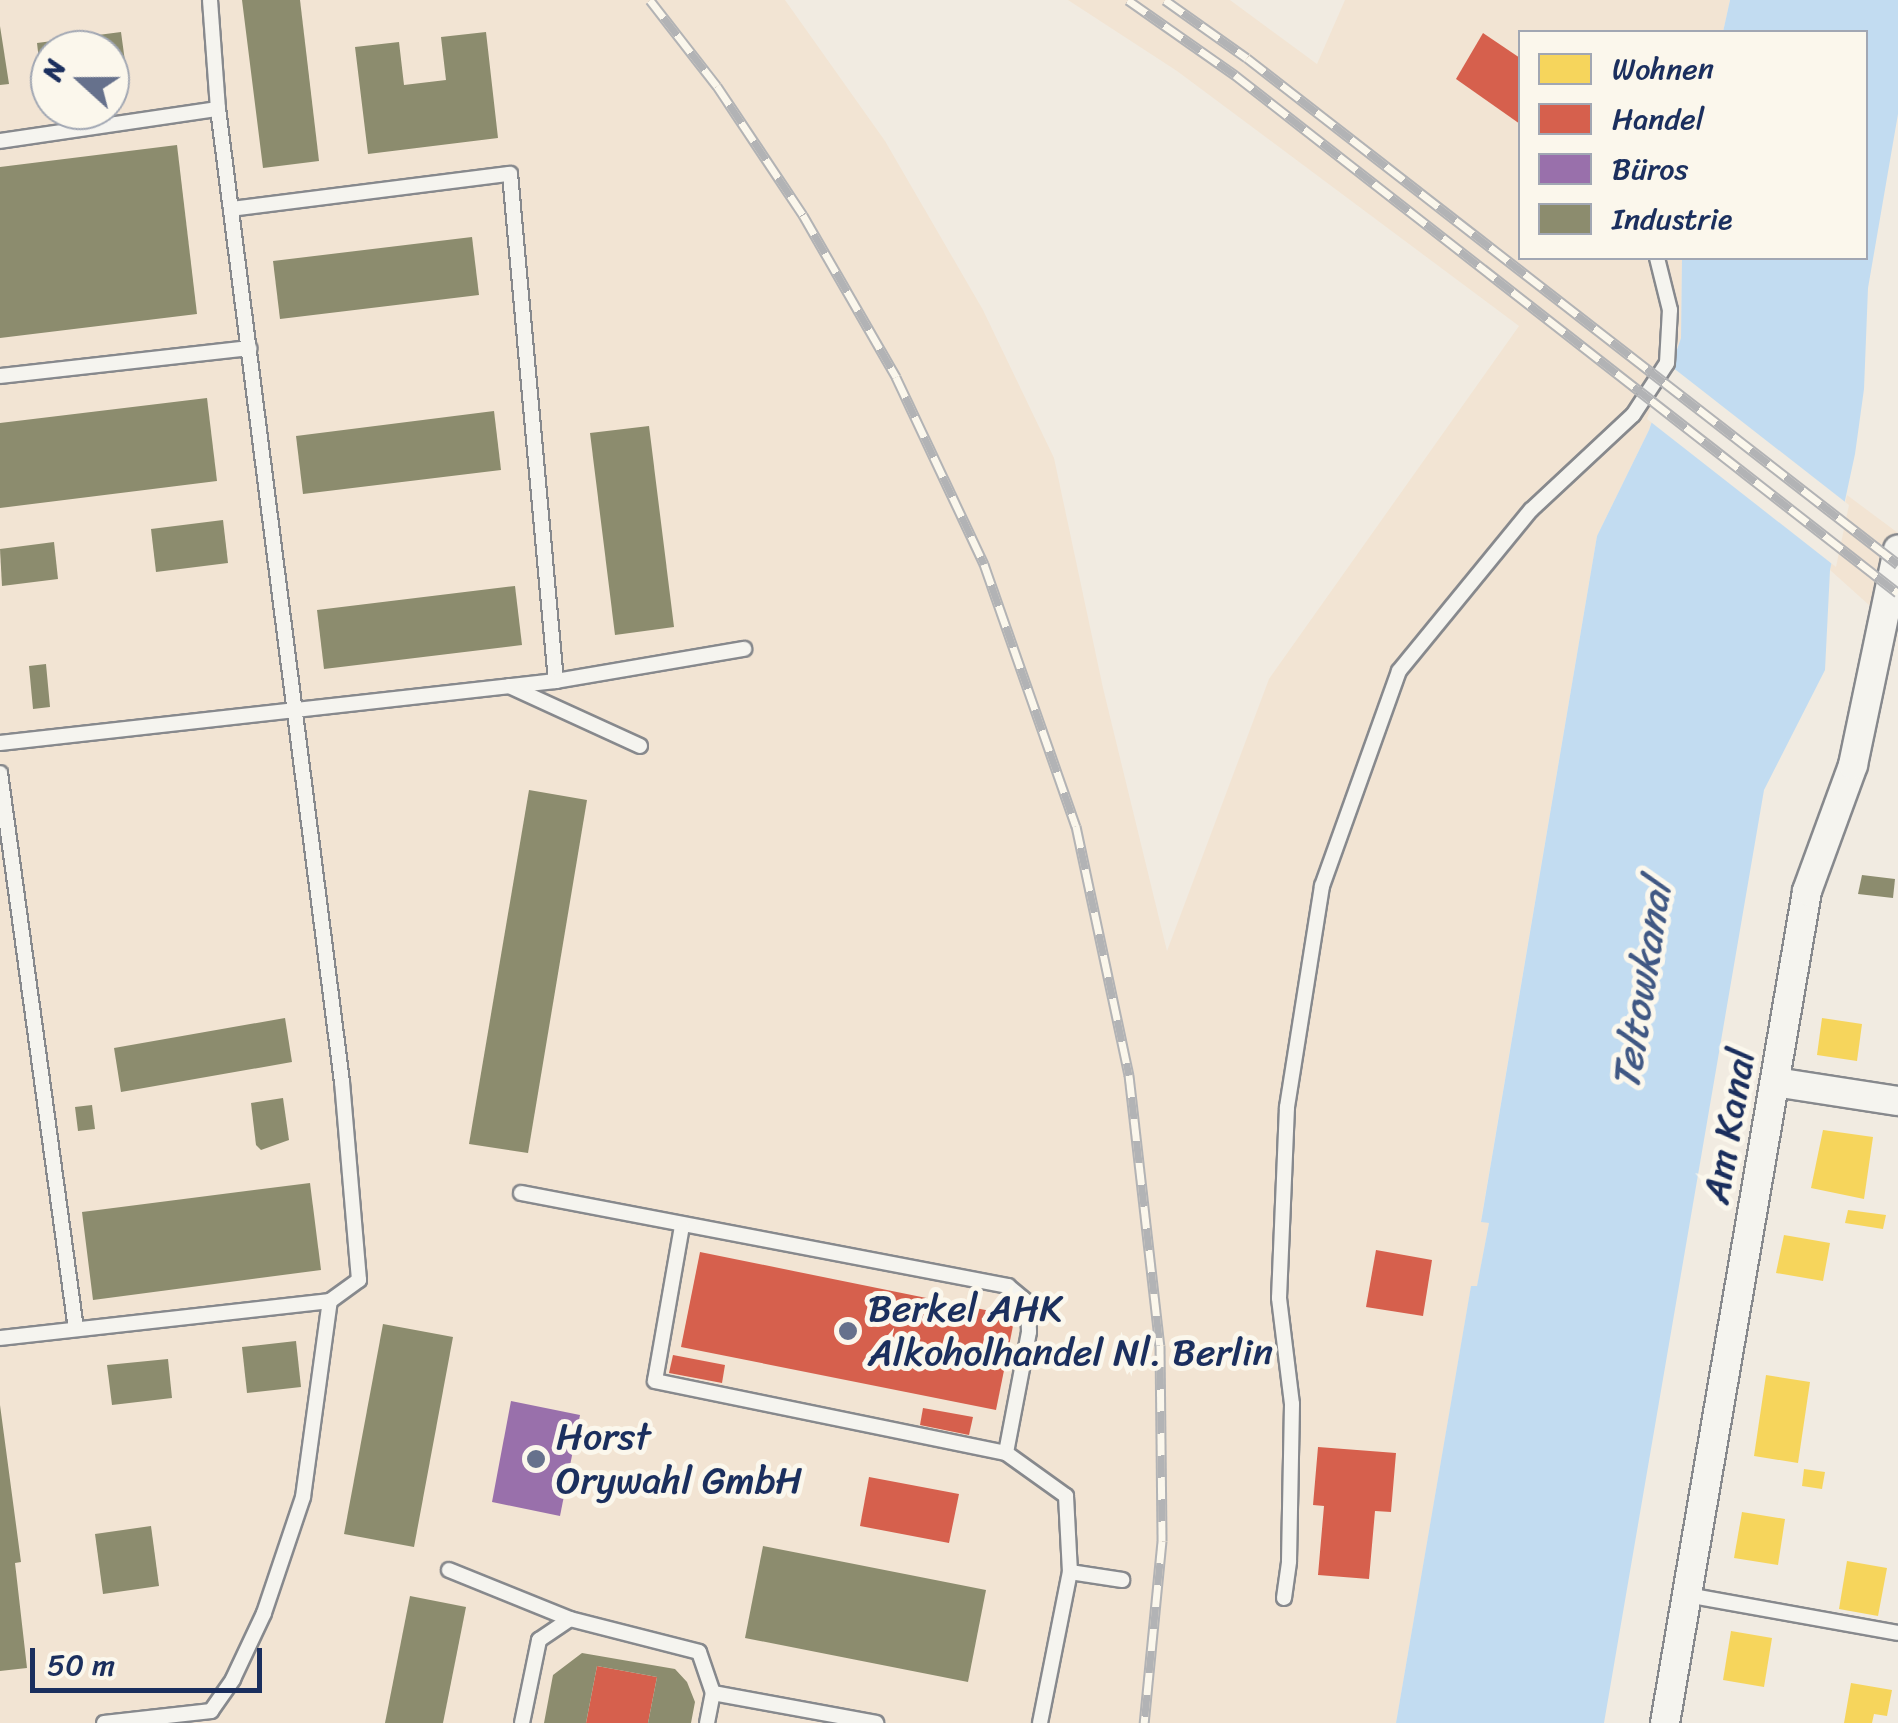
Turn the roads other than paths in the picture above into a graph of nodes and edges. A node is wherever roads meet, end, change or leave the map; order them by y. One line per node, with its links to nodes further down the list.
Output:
1 (210, 0): 2 (lane)
2 (218, 110): 3 (lane); 4 (lane)
3 (0, 140)
4 (231, 209): 6 (lane); 10 (lane)
5 (1657, 260): 28 (lane)
6 (249, 348): 7 (lane); 12 (lane)
7 (0, 376)
8 (1898, 550): 16 (street, Am Kanal)
9 (744, 649): 10 (lane)
10 (556, 681): 11 (lane)
11 (509, 686): 12 (lane); 14 (lane)
12 (296, 710): 13 (lane); 20 (lane)
13 (0, 744)
14 (640, 746)
15 (0, 773): 21 (lane)
16 (1774, 1082): 17 (street); 27 (street, Am Kanal)
17 (1898, 1101)
18 (521, 1193): 19 (lane)
19 (682, 1226): 23 (lane); 23 (lane)
20 (330, 1300): 21 (lane); 32 (lane)
21 (76, 1329): 22 (lane)
22 (0, 1338)
23 (1006, 1453): 25 (lane)
24 (449, 1570): 29 (lane)
25 (1070, 1572): 26 (lane); 36 (lane)
26 (1122, 1580)
27 (1686, 1595): 30 (lane); 37 (street, Am Kanal)
28 (1284, 1598)
29 (570, 1619): 31 (lane); 33 (lane)
30 (1898, 1633)
31 (714, 1693): 34 (lane); 35 (lane)
32 (104, 1723)
33 (522, 1723)
34 (707, 1723)
35 (876, 1723)
36 (1040, 1723)
37 (1664, 1723)

